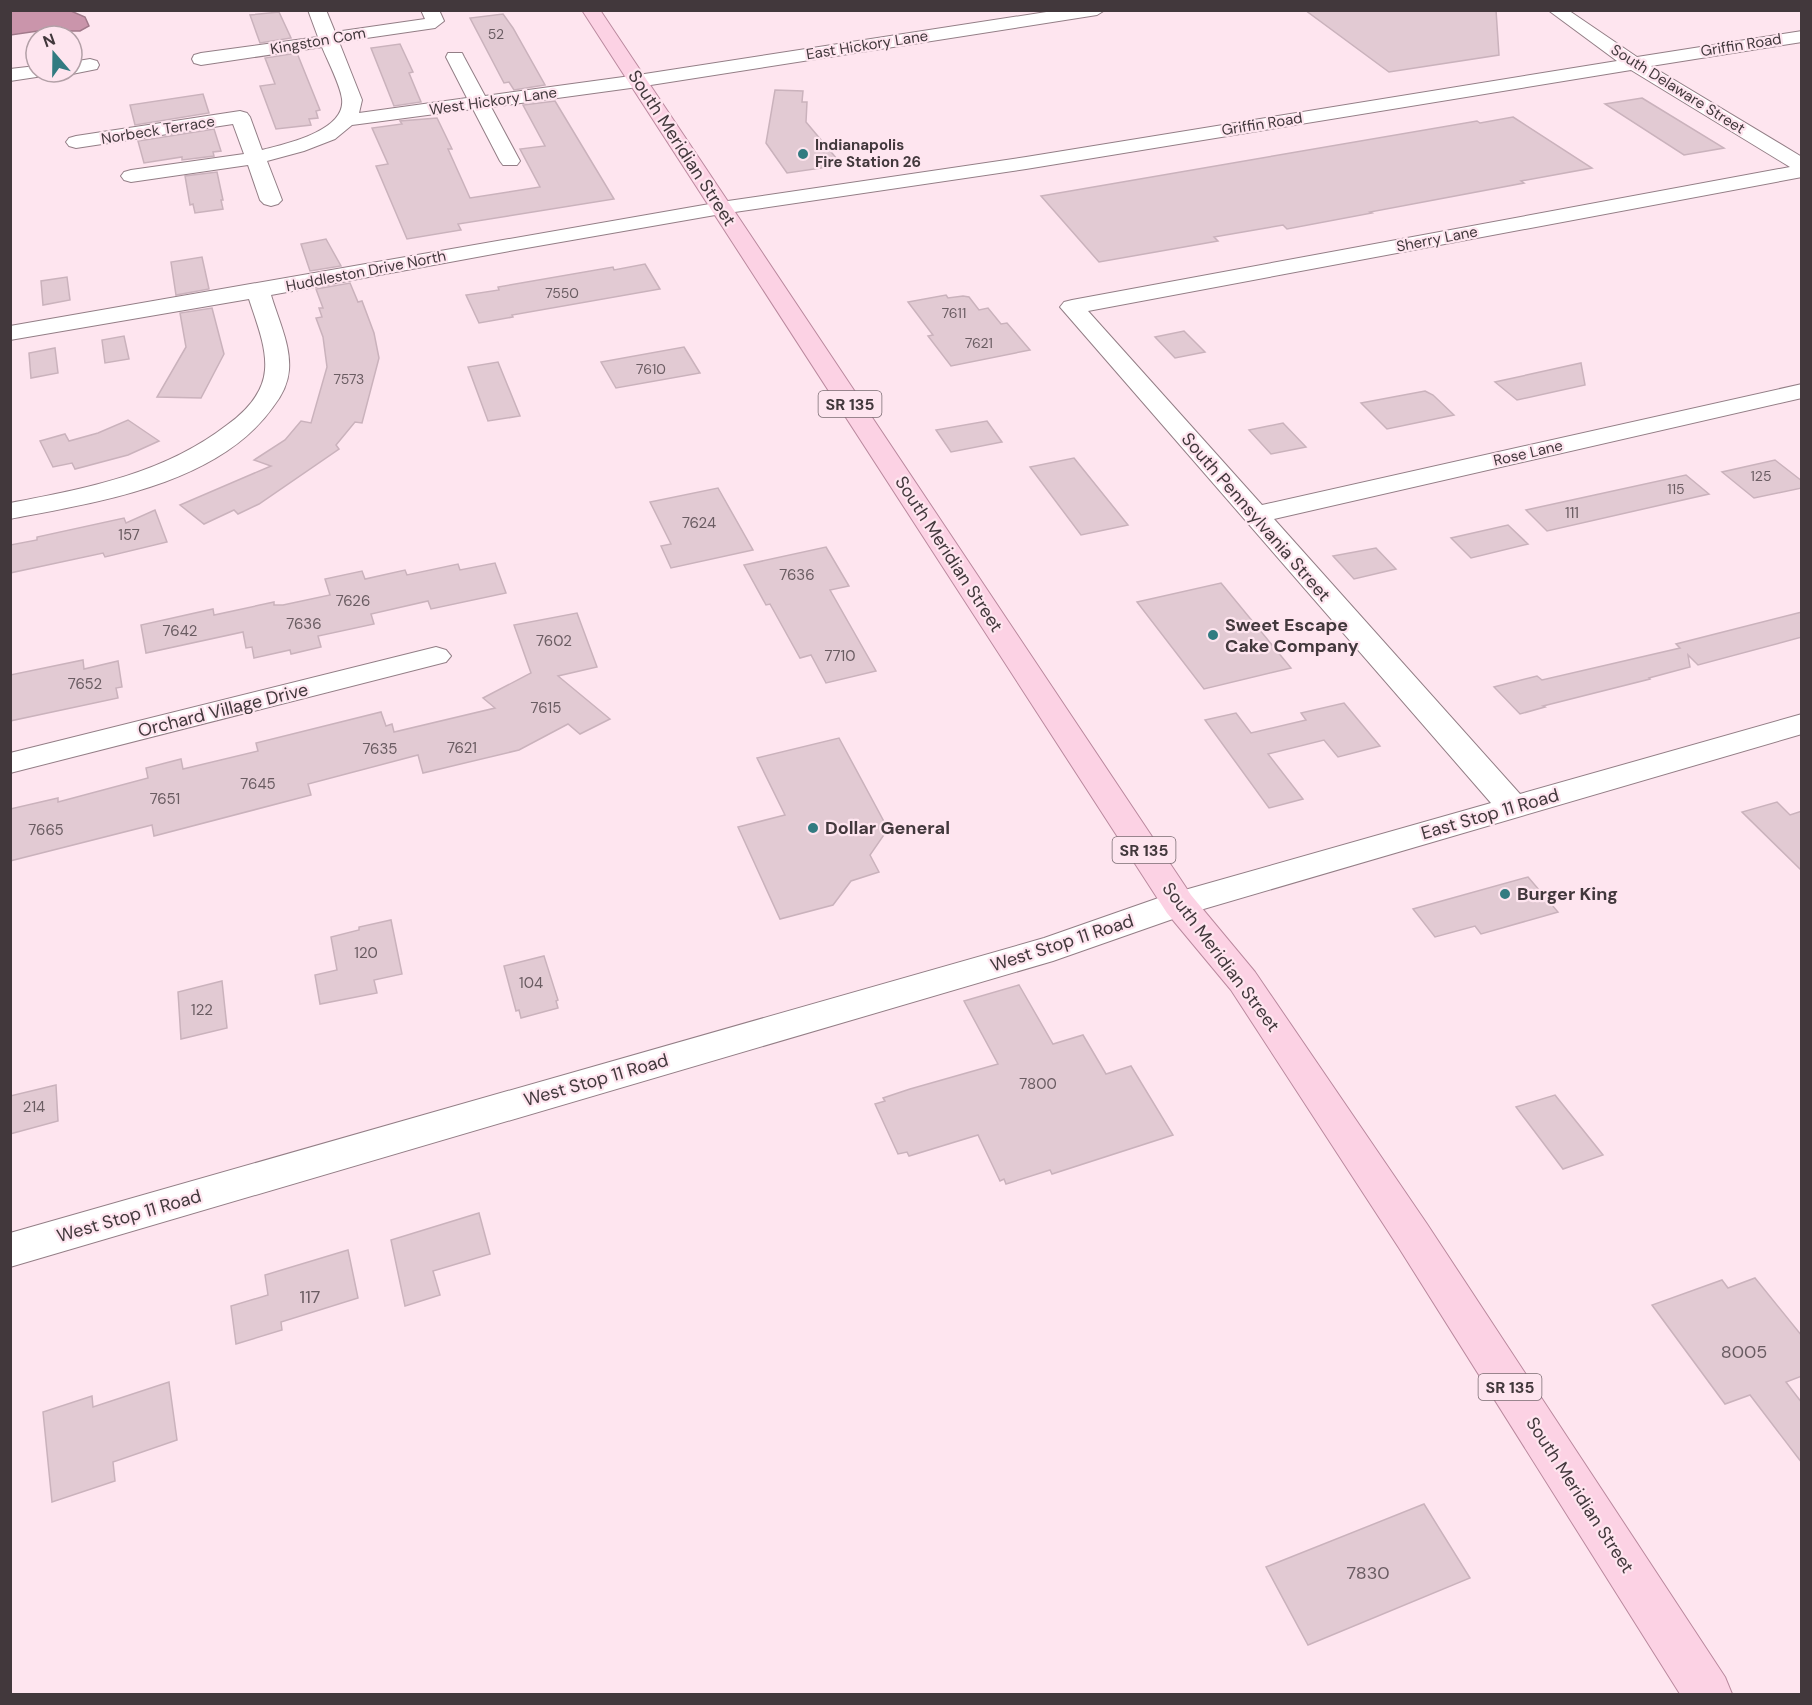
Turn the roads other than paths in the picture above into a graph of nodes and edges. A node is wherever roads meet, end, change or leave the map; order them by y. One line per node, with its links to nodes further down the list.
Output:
1 (317, 10): 7 (street)
2 (591, 10): 11 (main road, South Meridian Street / SR 135)
3 (1097, 10): 11 (street, East Hickory Lane)
4 (1556, 10): 10 (street, South Delaware Street)
5 (432, 16): 7 (street, Kingston Com)
6 (1802, 36): 10 (street, Griffin Road)
7 (329, 40): 9 (street, Kingston Com); 13 (street)
8 (455, 57): 12 (street)
9 (201, 59)
10 (1633, 63): 17 (street, South Delaware Street); 21 (street, Griffin Road)
11 (638, 81): 12 (street, West Hickory Lane); 21 (main road, South Meridian Street / SR 135)
12 (480, 102): 13 (street, West Hickory Lane); 16 (street)
13 (348, 120): 15 (street)
14 (76, 142): 15 (street, Norbeck Terrace)
15 (255, 158): 19 (street); 20 (street)
16 (510, 161)
17 (1802, 166)
18 (1802, 171): 23 (street, Sherry Lane)
19 (131, 176)
20 (271, 200)
21 (722, 208): 22 (street, Huddleston Drive North); 32 (main road, South Meridian Street / SR 135)
22 (258, 291): 24 (street, Huddleston Drive North); 26 (street)
23 (1072, 308): 27 (street, South Pennsylvania Street)
24 (10, 333)
25 (1802, 391): 27 (street, Rose Lane)
26 (10, 511)
27 (1254, 515): 31 (street, South Pennsylvania Street)
28 (436, 656): 30 (street, Orchard Village Drive)
29 (1796, 732): 31 (street, East Stop 11 Road)
30 (10, 763)
31 (1513, 807): 32 (street, East Stop 11 Road)
32 (1179, 904): 33 (street, West Stop 11 Road); 34 (main road, South Meridian Street / SR 135)
33 (10, 1250)
34 (1708, 1695)

